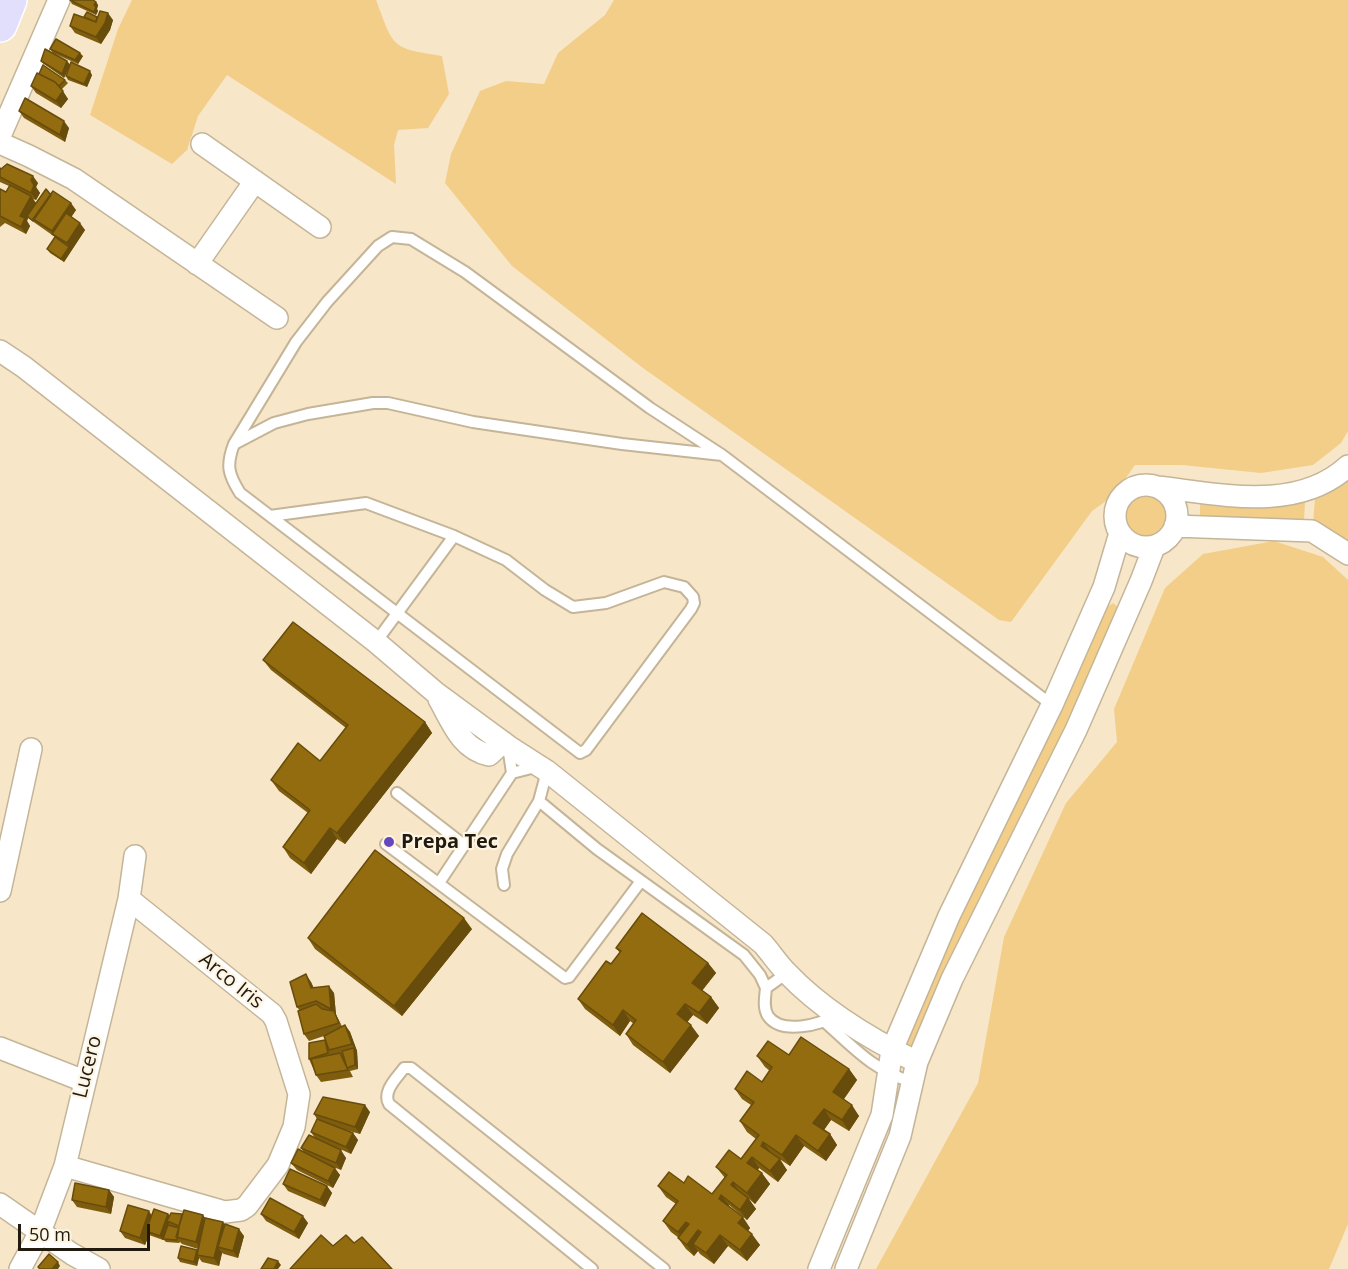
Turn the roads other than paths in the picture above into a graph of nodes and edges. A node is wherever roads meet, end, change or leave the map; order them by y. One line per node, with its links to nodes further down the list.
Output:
1 (10, 0): 3 (main road)
2 (59, 0): 4 (street)
3 (0, 25)
4 (0, 136)
5 (0, 144): 9 (street)
6 (202, 144): 7 (street)
7 (255, 181): 8 (street); 9 (street)
8 (320, 227)
9 (197, 264): 10 (street)
10 (277, 318)
11 (0, 351): 23 (street)
12 (234, 444): 13 (lane); 13 (lane); 16 (lane)
13 (722, 455): 24 (lane)
14 (1348, 466): 15 (street)
15 (1157, 487): 17 (street); 18 (street)
16 (270, 516): 19 (lane); 22 (lane)
17 (1175, 526): 20 (street); 21 (street)
18 (1120, 533): 20 (street); 24 (street)
19 (454, 536): 22 (lane); 22 (lane)
20 (1154, 547): 44 (street)
21 (1348, 554)
22 (396, 614): 23 (lane)
23 (376, 642): 25 (street)
24 (1052, 705): 43 (street)
25 (506, 744): 27 (street); 28 (lane)
26 (32, 749): 37 (street)
27 (543, 769): 28 (lane); 30 (lane); 39 (street)
28 (512, 773): 32 (lane)
29 (397, 793): 32 (lane)
30 (539, 801): 34 (lane); 36 (lane)
31 (386, 844): 35 (lane)
32 (464, 845): 35 (lane)
33 (135, 856): 38 (street, Lucero)
34 (641, 881): 35 (lane); 40 (lane)
35 (439, 883)
36 (504, 885)
37 (0, 891)
38 (129, 900): 46 (street, Lucero); 47 (street, Arco Iris)
39 (787, 973): 40 (lane); 41 (street)
40 (766, 988): 41 (lane)
41 (830, 1019): 43 (street); 45 (lane)
42 (0, 1048): 46 (street)
43 (892, 1050): 44 (street); 45 (street)
44 (915, 1072): 45 (lane); 57 (street)
45 (888, 1074): 56 (street)
46 (84, 1081): 47 (street, Lucero)
47 (65, 1166): 49 (street, Lucero)
48 (0, 1204): 49 (street)
49 (40, 1232): 50 (street); 52 (street, Lucero)
50 (76, 1262): 53 (street)
51 (651, 1265): 54 (lane); 55 (lane)
52 (20, 1269)
53 (99, 1269)
54 (592, 1269)
55 (664, 1269)
56 (819, 1269)
57 (846, 1269)

